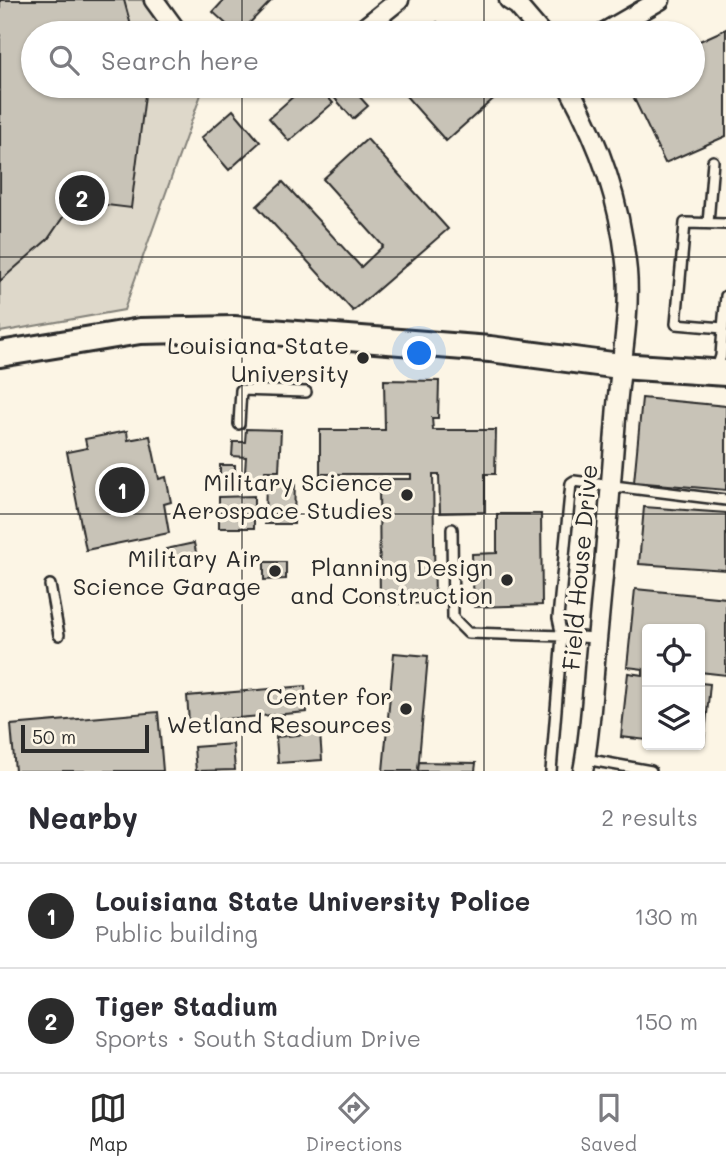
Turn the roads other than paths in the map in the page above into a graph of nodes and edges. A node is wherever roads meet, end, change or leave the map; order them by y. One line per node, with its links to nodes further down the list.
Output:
1 (154, 0): 5 (street)
2 (399, 0): 6 (street)
3 (509, 0): 7 (street)
4 (660, 0): 8 (street)
5 (169, 21)
6 (376, 21)
7 (531, 21)
8 (624, 21)
9 (574, 98): 16 (street, Field House Drive)
10 (713, 161): 11 (lane)
11 (708, 223): 12 (lane); 14 (lane)
12 (726, 224)
13 (726, 296): 14 (lane)
14 (723, 328): 17 (lane)
15 (0, 354): 16 (street)
16 (620, 366): 17 (street); 20 (street, Field House Drive)
17 (721, 373)
18 (306, 392): 19 (lane)
19 (239, 424)
20 (611, 485): 21 (lane); 25 (lane); 26 (street, Field House Drive)
21 (726, 500)
22 (452, 529): 25 (lane)
23 (50, 585): 24 (lane)
24 (59, 635)
25 (562, 636): 26 (lane); 28 (lane)
26 (597, 638): 27 (street, Field House Drive)
27 (584, 765): 29 (lane)
28 (551, 771)
29 (651, 771)

